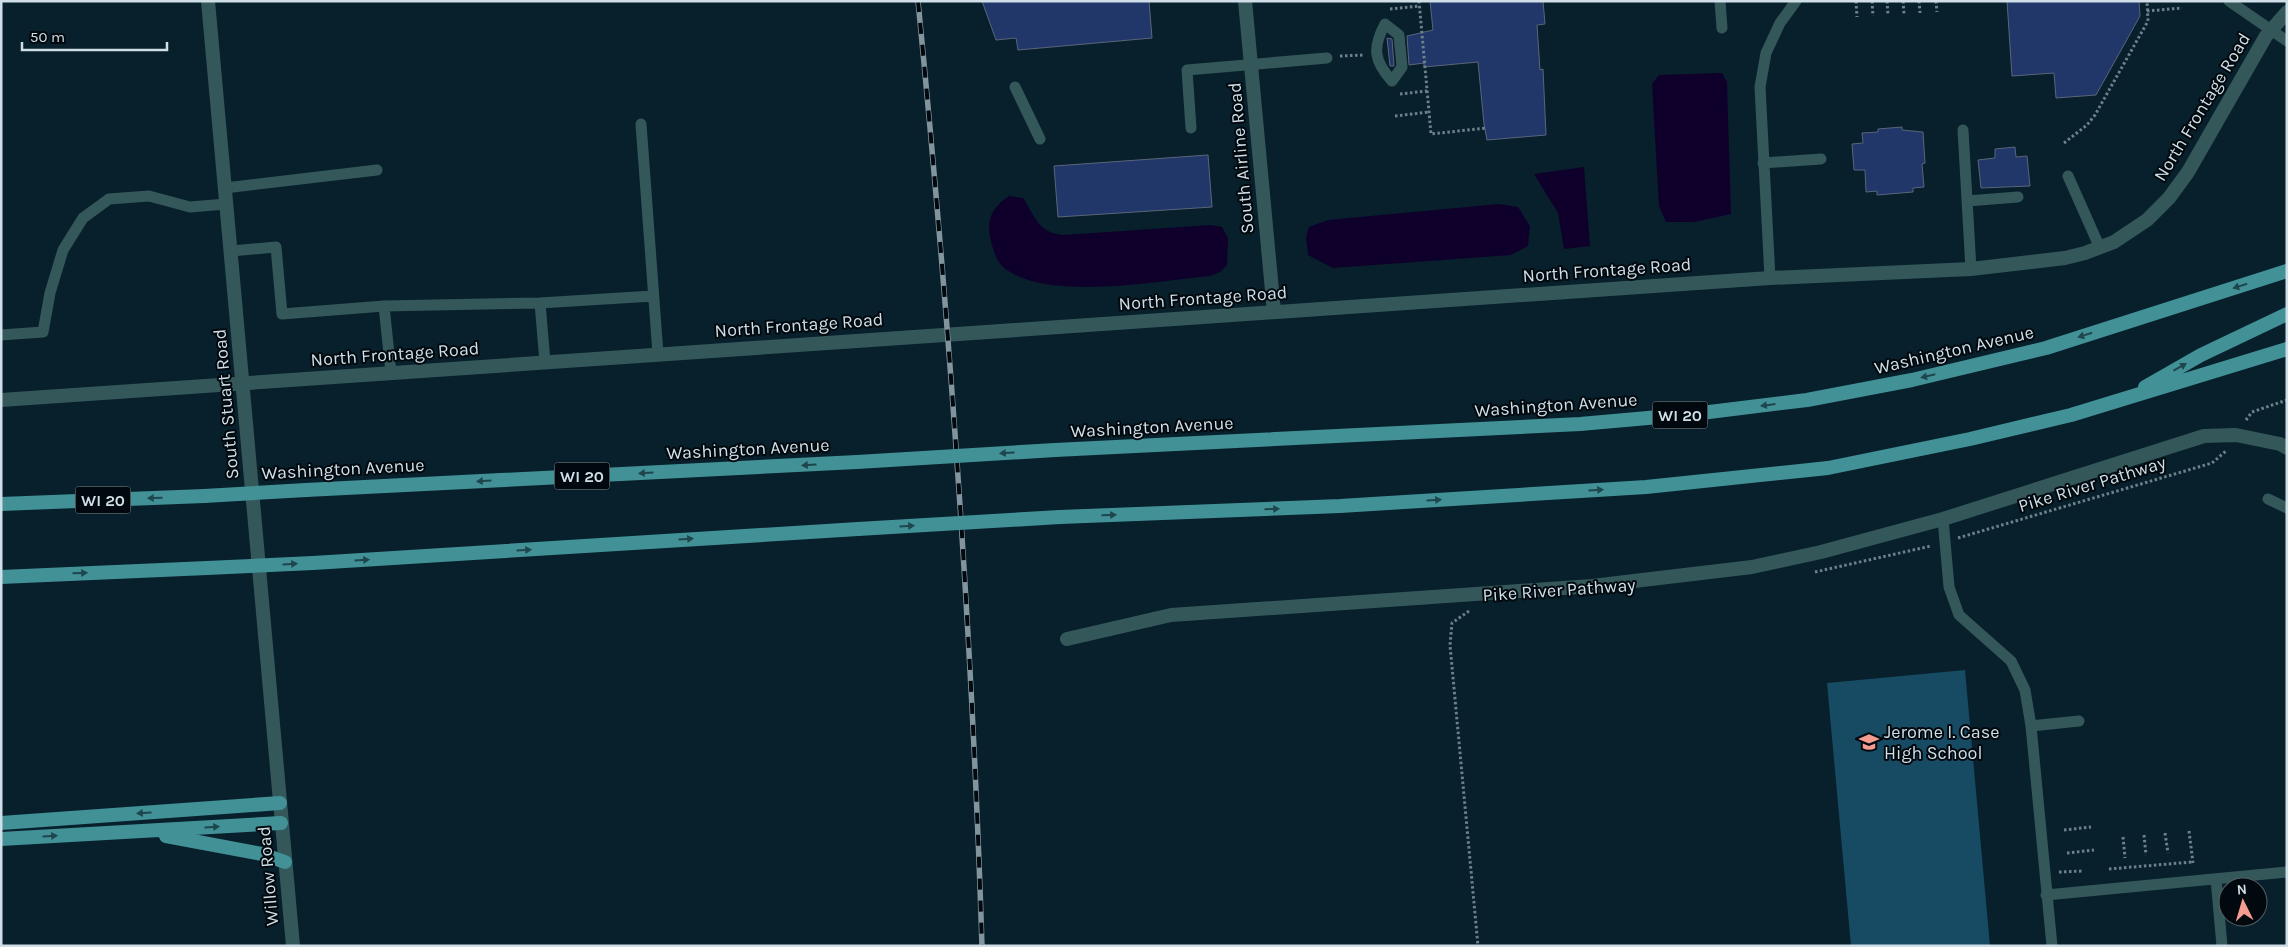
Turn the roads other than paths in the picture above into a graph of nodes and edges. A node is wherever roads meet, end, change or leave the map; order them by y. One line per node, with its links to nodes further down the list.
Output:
1 (208, 1): 21 (street, South Stuart Road)
2 (1245, 1): 11 (street, South Airline Road)
3 (1720, 1): 7 (lane)
4 (1796, 1): 18 (lane)
5 (2229, 1): 8 (lane)
6 (2287, 12): 8 (street, North Frontage Road)
7 (1722, 28)
8 (2271, 30): 9 (lane); 25 (street, North Frontage Road)
9 (2287, 41)
10 (1327, 58): 11 (lane)
11 (1251, 64): 14 (lane); 33 (street, South Airline Road)
12 (1015, 87): 16 (lane)
13 (640, 124): 30 (lane)
14 (1191, 128)
15 (1963, 130): 23 (lane)
16 (1040, 139)
17 (1821, 159): 18 (lane)
18 (1763, 162): 29 (lane)
19 (377, 170): 21 (lane)
20 (2068, 176): 25 (lane)
21 (225, 188): 24 (street, South Stuart Road)
22 (2018, 197): 23 (lane)
23 (1967, 201): 27 (lane)
24 (226, 204): 26 (street, South Stuart Road); 35 (lane)
25 (2100, 248): 27 (street, North Frontage Road)
26 (231, 251): 32 (lane); 40 (street, South Stuart Road)
27 (1971, 269): 29 (street, North Frontage Road)
28 (2287, 271): 45 (main road, Washington Avenue / WI 20, one-way to 45, bridge)
29 (1770, 278): 33 (street, North Frontage Road)
30 (653, 296): 31 (lane); 37 (lane)
31 (540, 303): 32 (lane); 38 (lane)
32 (384, 306): 39 (lane)
33 (1274, 312): 37 (street, North Frontage Road)
34 (2287, 314): 41 (main road, one-way to 34)
35 (1, 335)
36 (2287, 349): 41 (main road)
37 (658, 354): 38 (street, North Frontage Road)
38 (545, 362): 39 (street, North Frontage Road)
39 (391, 373): 40 (street, North Frontage Road)
40 (243, 383): 42 (street, North Frontage Road); 52 (street, South Stuart Road)
41 (2122, 399): 48 (main road, one-way to 41, bridge)
42 (1, 400)
43 (2287, 448): 47 (street)
44 (2268, 499): 46 (lane)
45 (1, 504)
46 (2287, 508)
47 (1944, 518): 49 (street); 51 (lane)
48 (1, 579)
49 (1067, 639)
50 (2079, 721): 51 (lane)
51 (2031, 726): 60 (lane)
52 (280, 803): 53 (main road, one-way to 53); 54 (street, Willow Road)
53 (1, 823)
54 (281, 823): 55 (main road, one-way to 54); 57 (street, Willow Road)
55 (143, 831): 56 (main road, one-way to 55); 57 (main road)
56 (1, 839)
57 (285, 862): 61 (street, Willow Road)
58 (2287, 872): 59 (lane)
59 (2216, 878): 60 (lane); 63 (lane)
60 (2046, 895): 62 (lane)
61 (293, 946)
62 (2052, 946)
63 (2222, 946)

